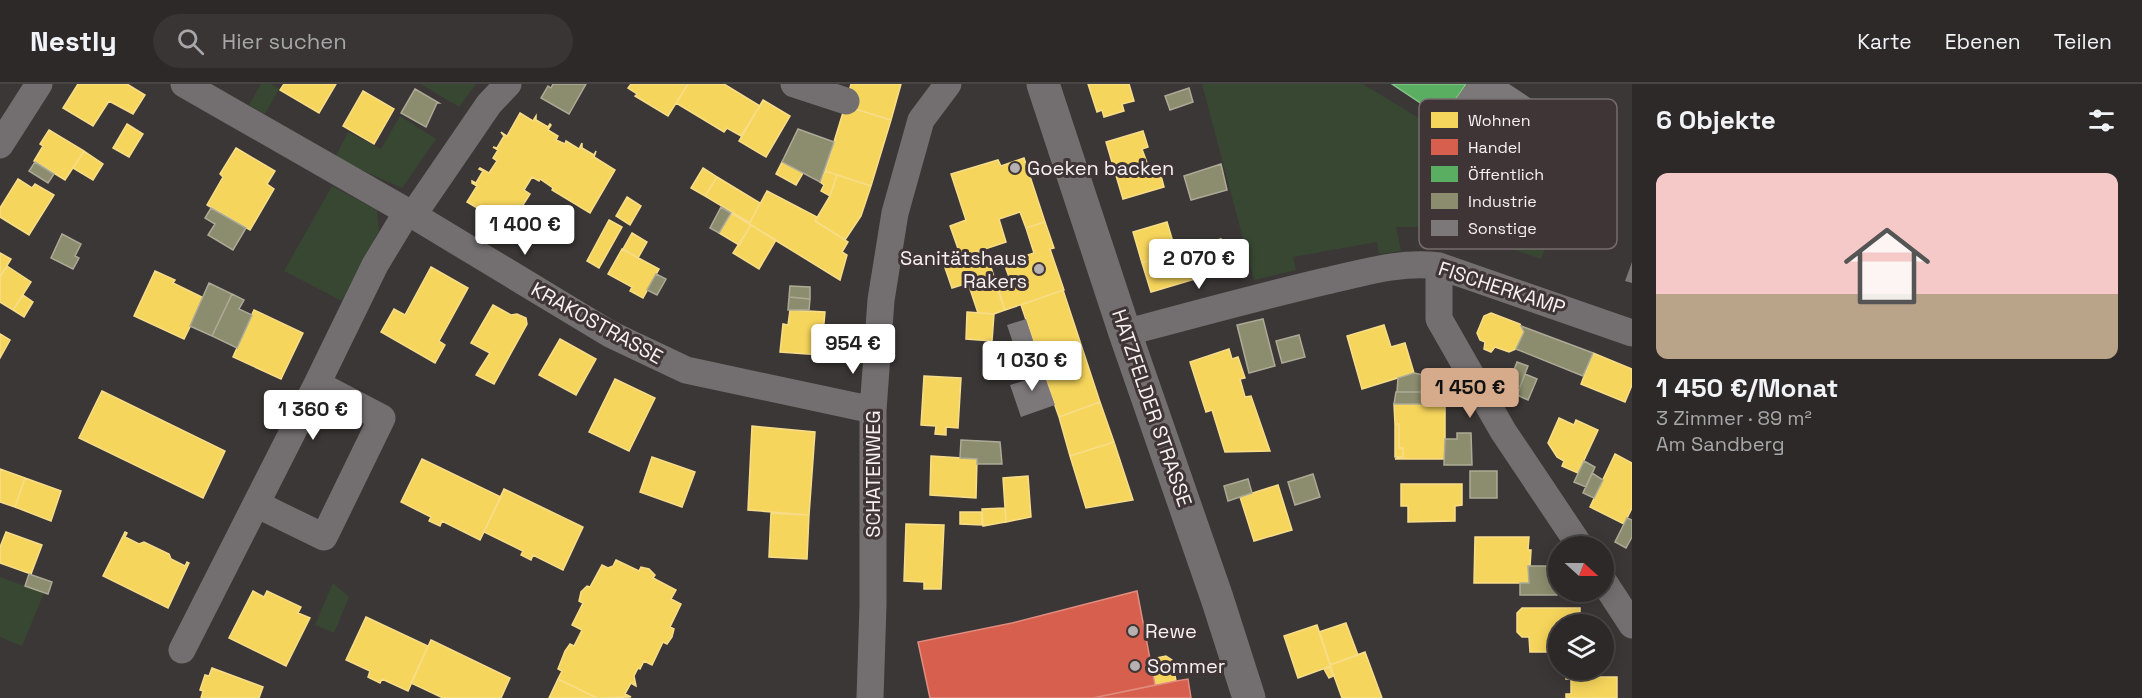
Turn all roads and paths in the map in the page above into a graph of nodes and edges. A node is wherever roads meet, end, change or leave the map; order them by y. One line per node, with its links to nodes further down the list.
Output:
1 (39, 84): 8 (street)
2 (184, 84): 9 (street, KRAKOSTRASSE)
3 (508, 84): 9 (street)
4 (794, 84): 7 (street)
5 (948, 84): 14 (street, SCHATENWEG)
6 (1042, 84): 11 (street, HATZFELDER STRASSE)
7 (846, 101)
8 (0, 145)
9 (410, 213): 13 (street); 14 (street, KRAKOSTRASSE)
10 (1439, 266): 11 (street, FISCHERKAMP); 12 (street, FISCHERKAMP); 16 (street)
11 (1125, 333): 21 (street, HATZFELDER STRASSE)
12 (1632, 333)
13 (317, 384): 15 (street); 15 (street)
14 (873, 410): 20 (street, SCHATENWEG)
15 (256, 504): 19 (street)
16 (1573, 536)
17 (1614, 597): 18 (street)
18 (1632, 625)
19 (182, 650)
20 (870, 698)
21 (1249, 698)

